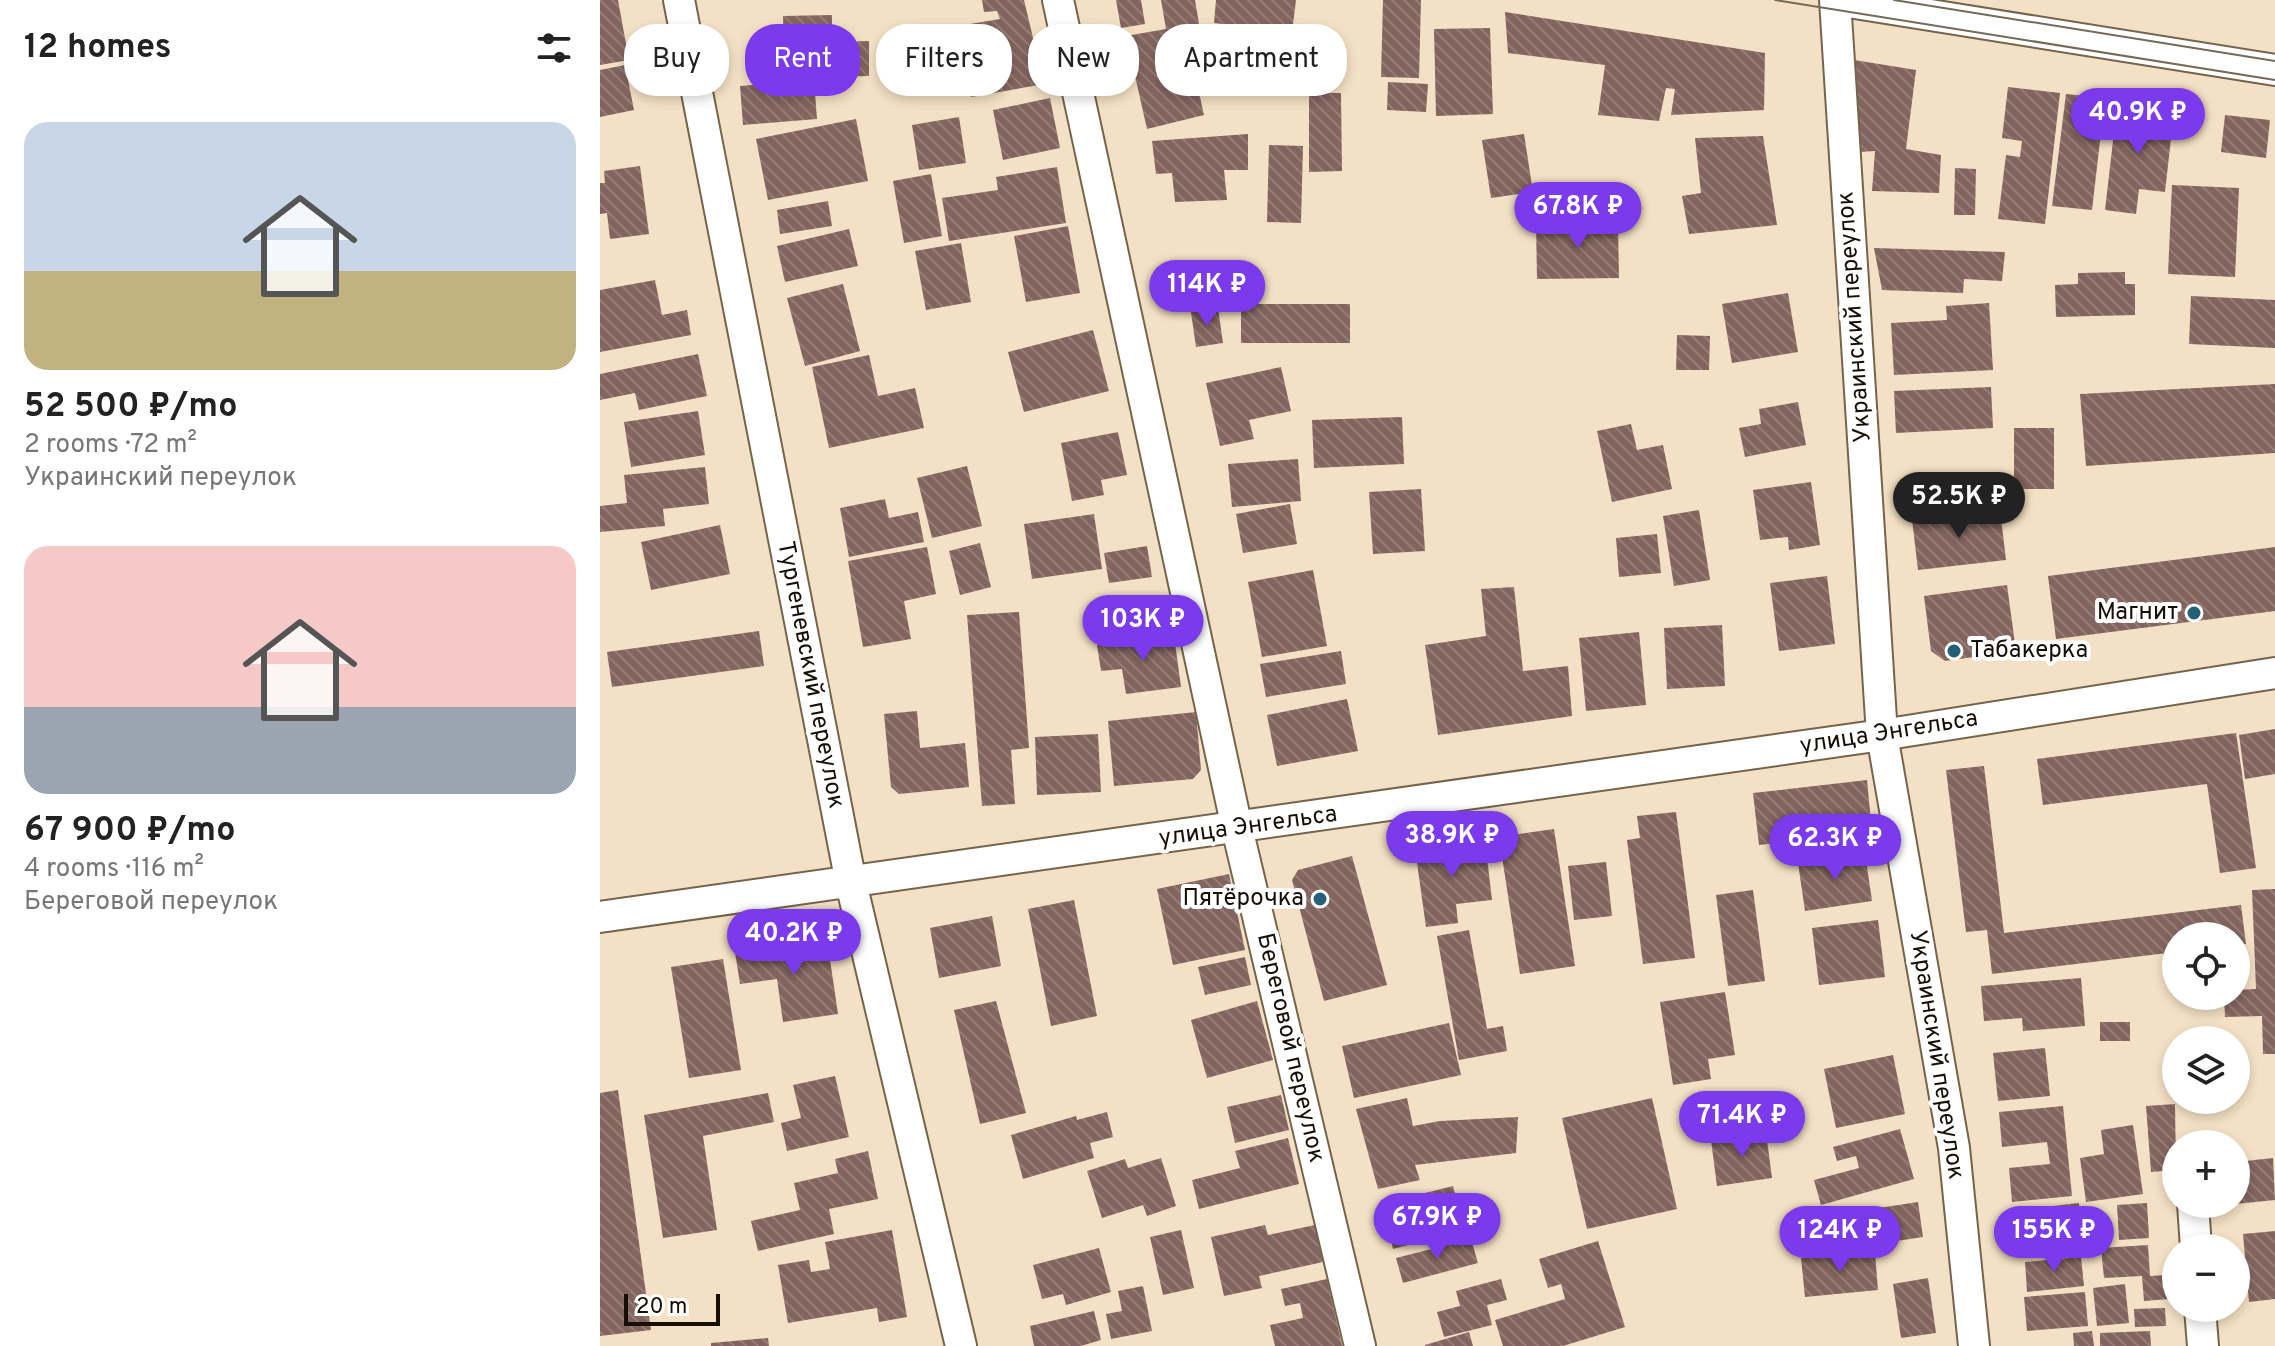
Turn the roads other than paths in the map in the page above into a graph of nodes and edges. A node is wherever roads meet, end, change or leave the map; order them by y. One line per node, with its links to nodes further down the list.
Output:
1 (679, 0): 8 (street, Тургеневский переулок)
2 (1058, 0): 7 (street, Береговой переулок)
3 (1835, 0): 4 (street); 6 (street, Украинский переулок)
4 (2275, 70)
5 (2275, 673): 6 (street, улица Энгельса)
6 (1882, 735): 7 (street, улица Энгельса); 13 (street, Украинский переулок)
7 (1237, 828): 8 (street, улица Энгельса); 12 (street, Береговой переулок)
8 (851, 883): 9 (street, улица Энгельса); 11 (street, Тургеневский переулок)
9 (600, 917)
10 (2201, 1322): 14 (street)
11 (961, 1346)
12 (1360, 1346)
13 (1974, 1346)
14 (2203, 1346)

